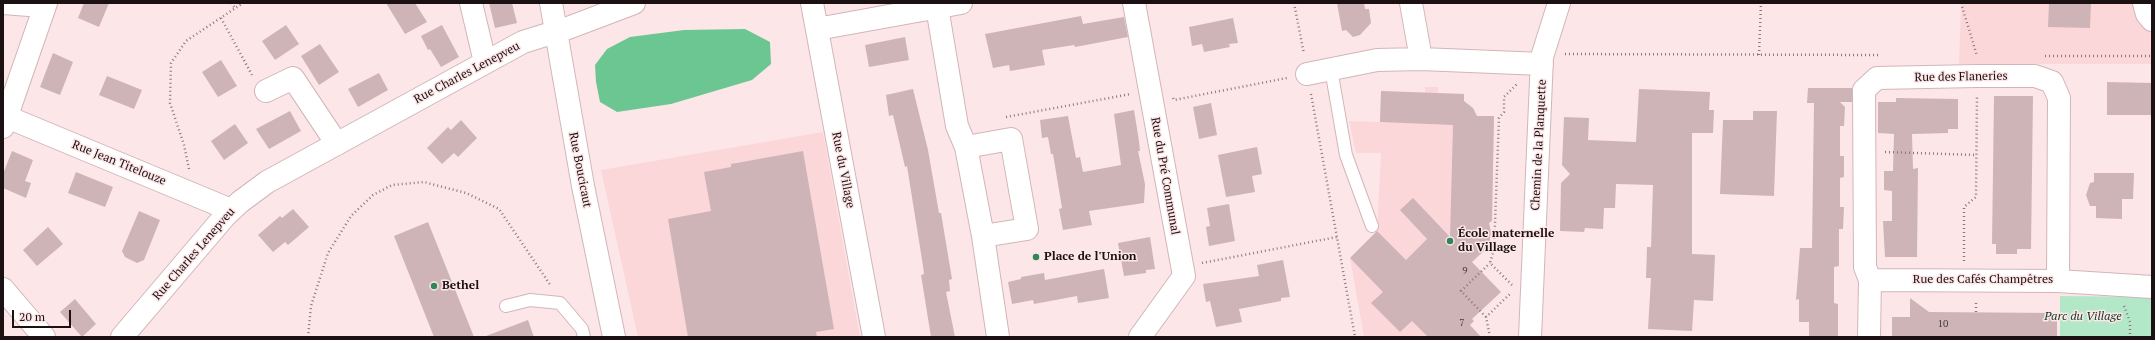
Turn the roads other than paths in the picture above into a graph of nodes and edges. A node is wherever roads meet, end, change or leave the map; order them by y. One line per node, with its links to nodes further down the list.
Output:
1 (471, 3): 18 (street)
2 (552, 3): 15 (street, Rue Boucicaut)
3 (634, 3): 15 (street, Rue Charles Lenepveu)
4 (812, 3): 14 (street, Rue du Village)
5 (961, 3): 11 (street)
6 (1134, 3): 39 (street, Rue du Pré Communal)
7 (1411, 3): 16 (street)
8 (1559, 3): 17 (street, Chemin de la Planquette)
9 (2144, 3): 13 (street)
10 (45, 6): 12 (lane); 22 (street)
11 (937, 7): 14 (street); 24 (street)
12 (3, 8)
13 (2152, 20)
14 (817, 29): 37 (street, Rue du Village)
15 (558, 31): 18 (street, Rue Charles Lenepveu); 36 (street, Rue Boucicaut)
16 (1421, 59): 17 (street); 19 (street)
17 (1538, 59): 40 (street, Chemin de la Planquette)
18 (485, 62): 23 (street, Rue Charles Lenepveu)
19 (1331, 69): 20 (street); 26 (lane)
20 (1307, 74)
21 (266, 91): 23 (street)
22 (5, 122): 25 (street, Rue Jean Titelouze)
23 (337, 144): 25 (street, Rue Charles Lenepveu)
24 (966, 147): 27 (street); 27 (street)
25 (231, 210): 34 (street, Rue Charles Lenepveu)
26 (1372, 226)
27 (983, 236): 38 (street)
28 (1870, 280): 29 (street, Rue des Cafés Champêtres); 29 (street, Rue des Flaneries); 41 (street)
29 (2058, 281): 30 (street, Rue des Cafés Champêtres)
30 (2152, 287)
31 (3, 289): 33 (street)
32 (506, 306): 35 (lane)
33 (44, 337)
34 (122, 337)
35 (584, 337)
36 (614, 337)
37 (874, 337)
38 (998, 337)
39 (1140, 337)
40 (1530, 337)
41 (1869, 337)

